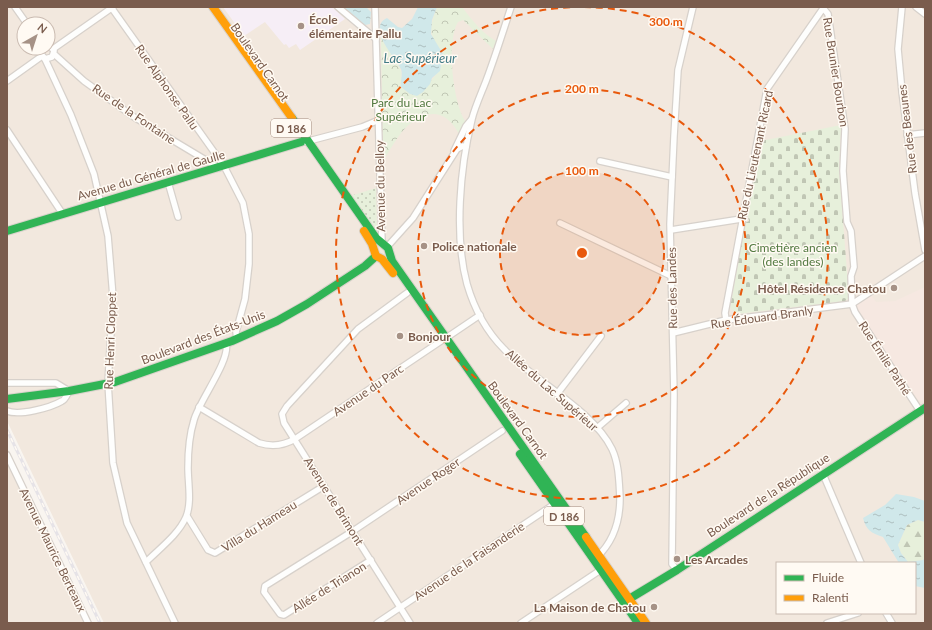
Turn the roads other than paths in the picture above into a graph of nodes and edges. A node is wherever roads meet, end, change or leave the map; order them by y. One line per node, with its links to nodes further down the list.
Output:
1 (15, 7): 13 (street)
2 (112, 7): 15 (street); 30 (street, Rue Alphonse Pallu)
3 (206, 7): 26 (main road, Boulevard Carnot / D 186)
4 (213, 7): 26 (main road, Boulevard Carnot / D 186)
5 (338, 7): 14 (street)
6 (376, 7): 14 (street, Avenue du Belloy)
7 (511, 7): 20 (street, Boulevard des États-Unis)
8 (693, 7): 31 (street, Rue des Landes)
9 (902, 7): 24 (street, Rue des Beaunes)
10 (916, 7): 12 (street)
11 (824, 8): 36 (street, Rue du Lieutenant Ricard); 45 (street, Rue Brunier Bourbon)
12 (925, 14)
13 (21, 16)
14 (376, 39): 21 (street, Avenue du Belloy)
15 (56, 43)
16 (38, 56): 19 (street)
17 (48, 56): 33 (street, Rue Henri Cloppet)
18 (53, 56): 30 (street, Rue de la Fontaine)
19 (7, 81)
20 (472, 119): 25 (street, Boulevard des États-Unis); 27 (street, Boulevard des États-Unis)
21 (379, 120): 26 (street); 41 (street, Avenue du Belloy)
22 (7, 130): 34 (street)
23 (925, 133): 24 (street)
24 (906, 135): 40 (street, Rue des Beaunes)
25 (459, 138): 27 (street); 28 (street, Boulevard des États-Unis)
26 (304, 142): 30 (main road, Avenue du Général de Gaulle); 41 (main road, Boulevard Carnot / D 186)
27 (464, 147): 28 (street, Boulevard des États-Unis); 46 (street, Allée du Lac Supérieur)
28 (453, 155): 41 (street, Boulevard des États-Unis)
29 (600, 161): 31 (street)
30 (222, 167): 32 (main road, Avenue du Général de Gaulle); 50 (street, Rue Alphonse Pallu)
31 (672, 177): 38 (street, Rue des Landes)
32 (168, 182): 33 (main road, Avenue du Général de Gaulle); 35 (street)
33 (100, 202): 34 (main road, Avenue du Général de Gaulle); 54 (street, Rue Henri Cloppet)
34 (62, 213): 39 (main road, Avenue du Général de Gaulle)
35 (178, 217)
36 (741, 219): 38 (street); 47 (street, Rue du Lieutenant Ricard)
37 (560, 223): 43 (street)
38 (670, 230): 43 (street, Rue des Landes)
39 (7, 231)
40 (925, 250)
41 (382, 251): 44 (main road, Boulevard Carnot / D 186); 50 (main road, Boulevard des États-Unis); 51 (main road, Boulevard Carnot / D 186)
42 (925, 256): 45 (street)
43 (671, 276): 48 (street, Rue des Landes)
44 (407, 294): 51 (main road, D 186); 64 (street, Avenue de Brimont)
45 (852, 304): 47 (street, Rue Édouard Branly); 60 (street, Rue Émile Pathé)
46 (480, 315): 51 (street, Avenue du Parc); 56 (street, Allée du Lac Supérieur)
47 (726, 320): 48 (street, Rue Édouard Branly)
48 (673, 333): 76 (street, Rue des Landes)
49 (601, 336): 56 (street)
50 (237, 339): 52 (main road, Boulevard des États-Unis)
51 (443, 339): 63 (main road, Boulevard Carnot / D 186); 64 (street, Avenue du Parc)
52 (226, 343): 54 (main road, Boulevard des États-Unis); 59 (street)
53 (7, 382): 55 (street)
54 (108, 383): 55 (main road, Boulevard des États-Unis); 73 (street, Rue Henri Cloppet)
55 (69, 391): 57 (main road, Boulevard des États-Unis); 61 (street)
56 (557, 394): 62 (street, Allée du Lac Supérieur)
57 (7, 399)
58 (626, 403): 62 (street)
59 (199, 407): 64 (street, Avenue du Parc); 69 (street)
60 (922, 410): 66 (main road, Boulevard de la République)
61 (7, 411)
62 (597, 428): 71 (street, Allée du Lac Supérieur)
63 (505, 429): 68 (main road, Boulevard Carnot / D 186); 70 (street, Avenue Roger)
64 (295, 439): 67 (street, Avenue de Brimont)
65 (7, 455): 82 (street, Avenue Maurice Berteaux)
66 (823, 474): 74 (street); 76 (main road, Boulevard de la République)
67 (324, 486): 69 (street, Villa du Hameau); 70 (street, Avenue de Brimont)
68 (558, 502): 71 (main road, Boulevard Carnot / D 186); 78 (street, Avenue de la Faisanderie)
69 (187, 516): 73 (street)
70 (352, 531): 72 (street, Avenue de Brimont); 72 (street, Allée de Trianon)
71 (596, 558): 75 (main road, Boulevard Carnot / D 186)
72 (371, 560): 78 (street, Avenue de Brimont)
73 (146, 562): 83 (street, Rue Henri Cloppet)
74 (861, 562)
75 (603, 568): 77 (main road, Boulevard Carnot / D 186); 77 (main road, D 186); 81 (street)
76 (677, 570): 77 (main road, Boulevard de la République)
77 (627, 600): 87 (main road, D 186); 88 (main road, D 186)
78 (400, 608): 84 (street, Avenue de la Faisanderie); 85 (street, Avenue de Brimont)
79 (855, 614): 89 (street)
80 (887, 614): 90 (street)
81 (529, 621): 86 (street)
82 (88, 623)
83 (175, 623)
84 (377, 623)
85 (410, 623)
86 (521, 623)
87 (638, 623)
88 (646, 623)
89 (827, 623)
90 (892, 623)

